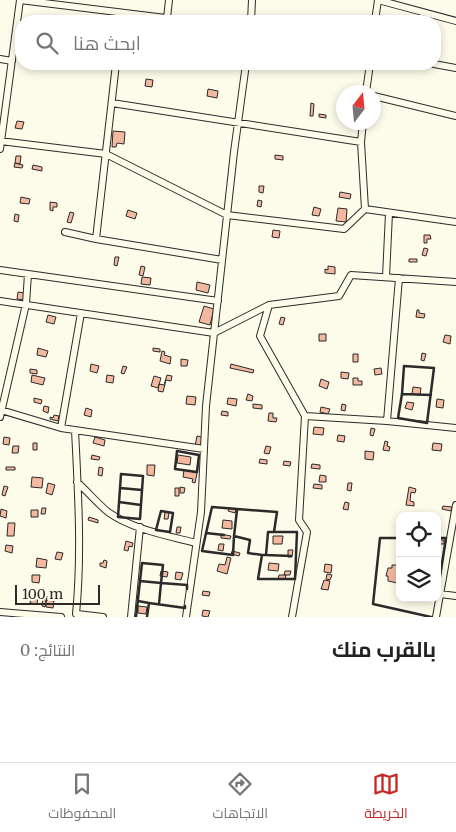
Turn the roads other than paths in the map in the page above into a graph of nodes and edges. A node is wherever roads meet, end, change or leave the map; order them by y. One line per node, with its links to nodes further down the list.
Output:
1 (87, 0): 6 (street)
2 (169, 0): 11 (street)
3 (252, 0): 12 (street)
4 (378, 0): 13 (street); 14 (street)
5 (63, 3): 6 (street); 8 (street)
6 (86, 8): 7 (street)
7 (122, 12): 9 (street); 10 (street)
8 (18, 15)
9 (122, 15)
10 (144, 15)
11 (167, 15)
12 (251, 15)
13 (376, 15)
14 (434, 15)
15 (441, 17): 16 (street)
16 (456, 21)
17 (15, 38): 19 (street)
18 (0, 59): 19 (street)
19 (12, 61): 31 (street)
20 (441, 65): 21 (street)
21 (456, 68)
22 (115, 70): 27 (street)
23 (245, 70): 29 (street)
24 (369, 70): 25 (street)
25 (367, 85)
26 (381, 98): 28 (street)
27 (112, 103): 29 (street); 34 (street)
28 (456, 116)
29 (238, 123): 32 (street); 37 (street)
30 (362, 130): 32 (street)
31 (0, 141): 33 (street); 34 (street)
32 (361, 142): 35 (street)
33 (0, 149)
34 (106, 154): 37 (street); 40 (street)
35 (365, 209): 36 (street); 37 (street)
36 (390, 213): 38 (street); 44 (street)
37 (227, 215): 41 (street)
38 (456, 222)
39 (65, 232): 40 (street)
40 (96, 239): 41 (street)
41 (222, 260): 48 (street)
42 (0, 270): 43 (street)
43 (28, 274): 48 (street); 49 (street)
44 (386, 277): 45 (street); 50 (street)
45 (399, 278): 46 (street); 55 (street)
46 (456, 282)
47 (0, 301): 49 (street)
48 (218, 301): 52 (street)
49 (26, 304): 51 (street); 53 (street)
50 (269, 305): 52 (street); 54 (street)
51 (81, 313): 52 (street); 56 (street)
52 (214, 333): 59 (street)
53 (1, 414): 56 (street)
54 (305, 416): 55 (street); 74 (street)
55 (387, 421): 57 (street)
56 (61, 428): 58 (street)
57 (456, 428)
58 (75, 430): 59 (street); 60 (street)
59 (204, 449): 63 (street)
60 (77, 482): 62 (street); 69 (street)
61 (456, 505): 64 (street)
62 (140, 527): 63 (street); 72 (street)
63 (196, 543): 73 (street)
64 (441, 588)
65 (441, 594): 66 (street)
66 (456, 596)
67 (439, 602): 75 (street)
68 (0, 612): 70 (street)
69 (78, 615): 71 (street)
70 (61, 617)
71 (103, 617)
72 (131, 617)
73 (186, 617)
74 (292, 617)
75 (436, 617)

